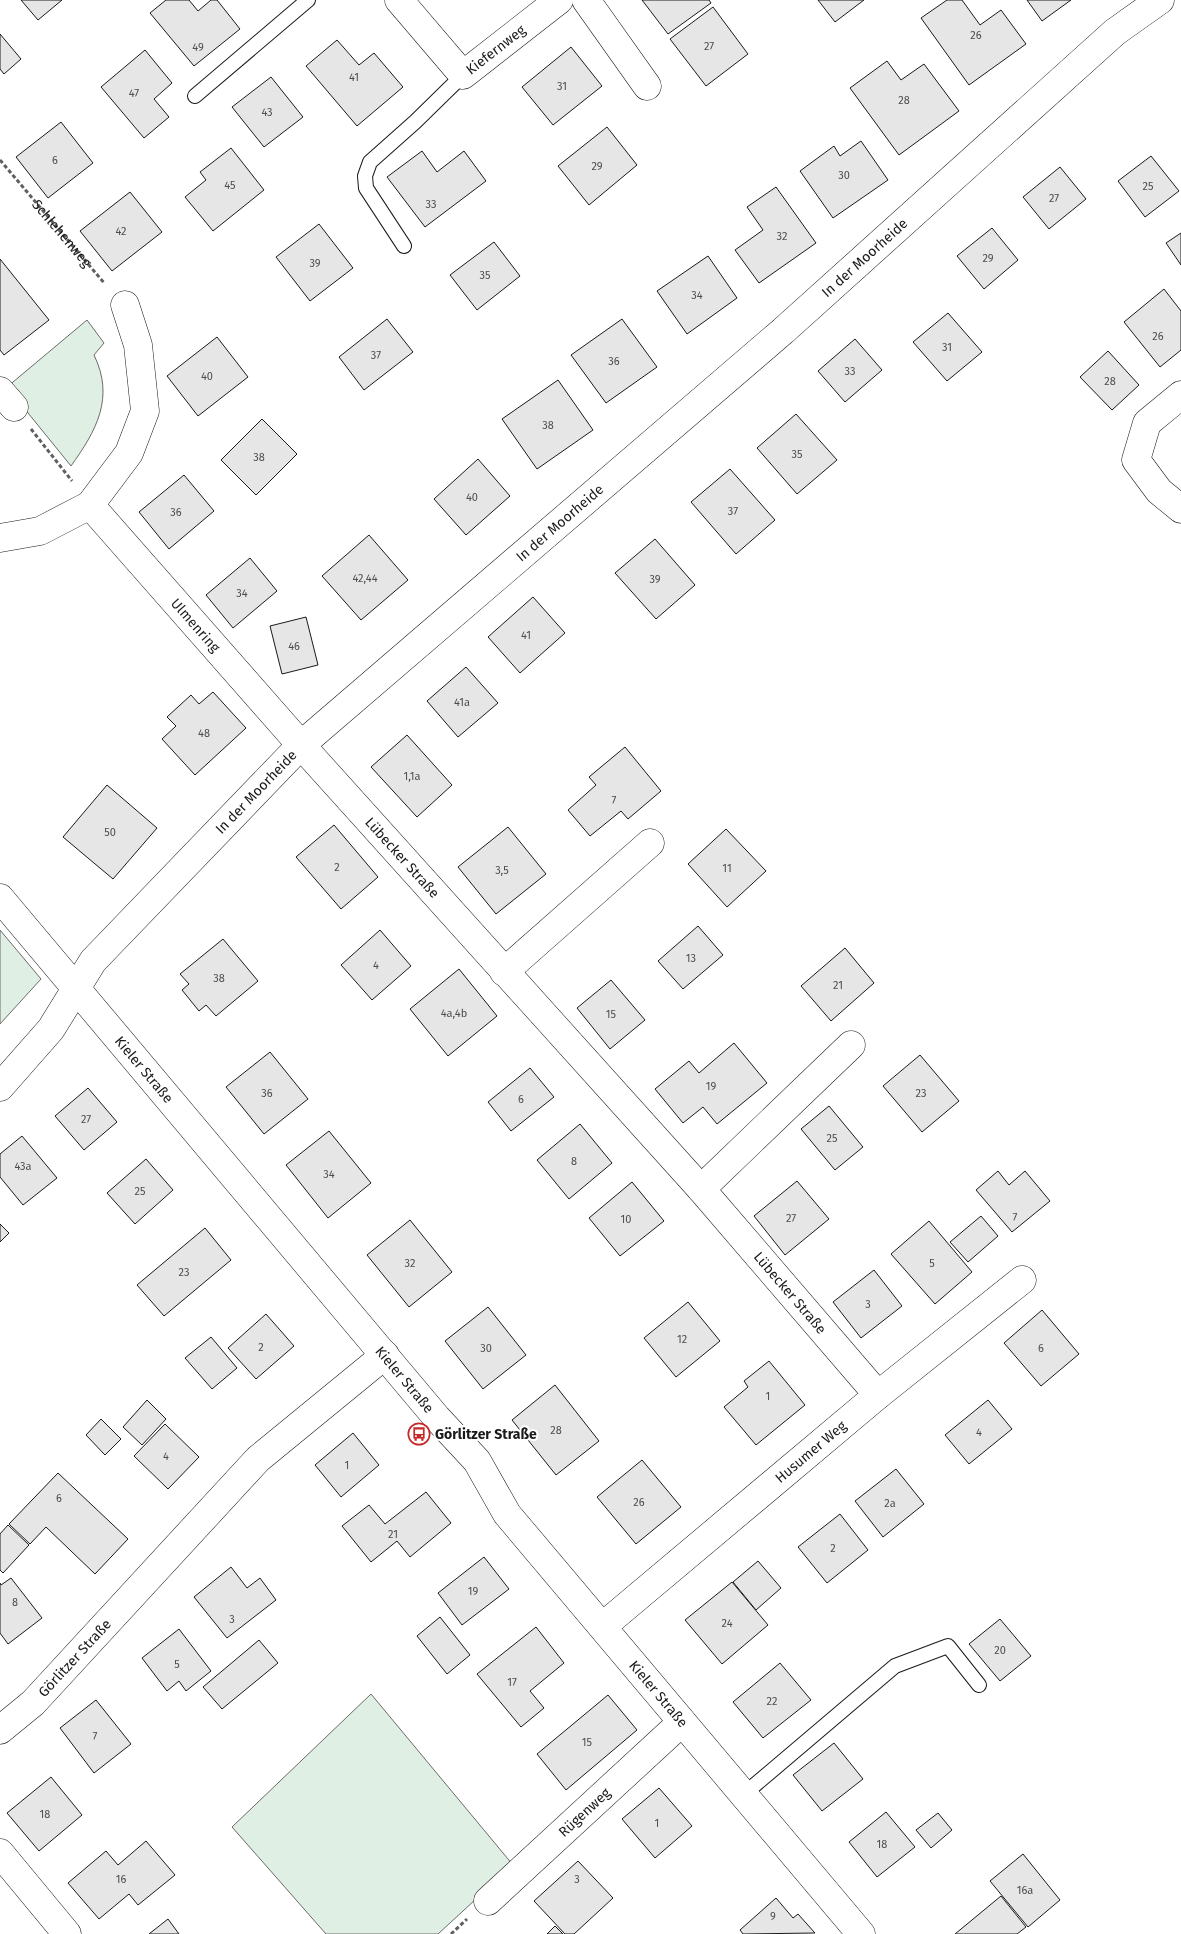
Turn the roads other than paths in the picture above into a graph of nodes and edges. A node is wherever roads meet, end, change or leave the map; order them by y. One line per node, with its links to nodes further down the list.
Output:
1 (308, 0): 8 (lane)
2 (399, 0): 6 (street, Kiefernweg)
3 (559, 0): 6 (street, Kiefernweg)
4 (586, 0): 7 (street)
5 (1160, 0): 15 (street, In der Moorheide)
6 (463, 75): 9 (lane)
7 (648, 86)
8 (195, 96)
9 (404, 246)
10 (124, 305): 12 (street)
11 (1181, 395): 13 (street)
12 (90, 505): 14 (street); 15 (street, Ulmenring)
13 (1181, 509)
14 (0, 538)
15 (301, 745): 18 (street, Lübecker Straße); 19 (street, In der Moorheide)
16 (650, 843): 18 (street)
17 (0, 898): 19 (street, Kieler Straße)
18 (504, 972): 22 (street, Lübecker Straße)
19 (76, 989): 21 (street, In der Moorheide); 24 (street, Kieler Straße)
20 (851, 1045): 22 (street)
21 (0, 1087)
22 (701, 1189): 25 (street, Lübecker Straße)
23 (1022, 1280): 25 (street, Husumer Weg)
24 (385, 1355): 26 (street, Kieler Straße); 29 (street, Görlitzer Straße)
25 (878, 1395): 26 (street, Husumer Weg)
26 (603, 1626): 28 (street, Kieler Straße)
27 (979, 1685): 30 (lane)
28 (682, 1722): 30 (street, Kieler Straße); 32 (street, Rügenweg)
29 (0, 1730)
30 (743, 1795): 34 (street, Kieler Straße)
31 (0, 1853): 33 (street)
32 (488, 1901)
33 (68, 1934)
34 (861, 1934)

